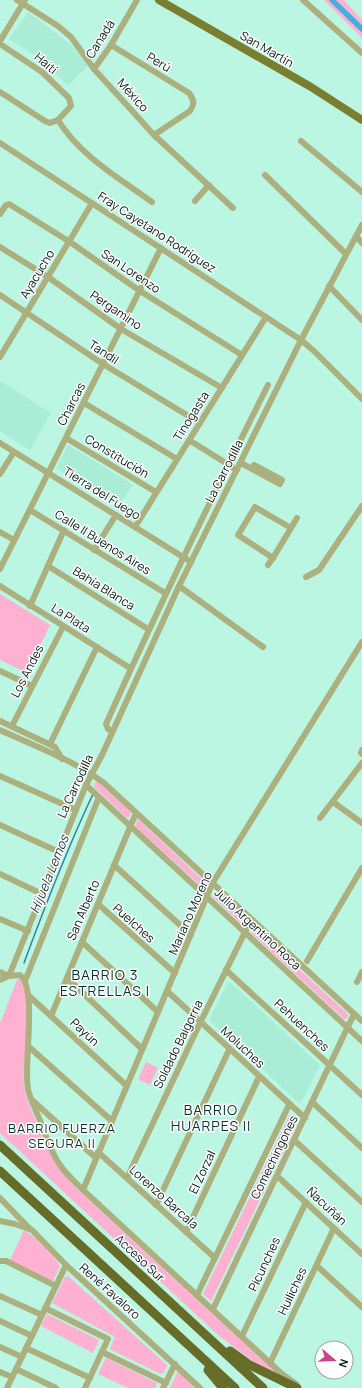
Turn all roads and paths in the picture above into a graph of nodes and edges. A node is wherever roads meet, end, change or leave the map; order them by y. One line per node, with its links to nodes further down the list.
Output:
1 (137, 0): 7 (street, Canadá)
2 (159, 0): 12 (main road, San Martín)
3 (303, 0): 8 (street)
4 (22, 1): 5 (street); 9 (street, México)
5 (0, 40)
6 (0, 44): 11 (street, Haití)
7 (111, 45): 9 (street, Canadá); 13 (street, Perú)
8 (362, 53)
9 (94, 69): 13 (street, México)
10 (0, 92): 11 (street)
11 (58, 120): 20 (street)
12 (362, 120)
13 (154, 135): 17 (street, México)
14 (301, 141): 18 (street)
15 (0, 143): 21 (street, Fray Cayetano Rodríguez)
16 (265, 175): 30 (street)
17 (209, 185): 19 (street); 22 (street, México)
18 (362, 192)
19 (195, 201)
20 (152, 202)
21 (92, 203): 26 (street, Ayacucho); 29 (street, Fray Cayetano Rodríguez)
22 (233, 208)
23 (0, 214): 26 (street, San Lorenzo)
24 (362, 224): 25 (street, La Carrodilla)
25 (356, 236): 27 (street); 30 (street, La Carrodilla)
26 (70, 242): 31 (street, Ayacucho); 33 (street, San Lorenzo)
27 (362, 243)
28 (0, 247): 31 (street, Pergamino)
29 (161, 248): 33 (street, Charcas); 36 (street, Fray Cayetano Rodríguez)
30 (346, 254): 32 (street, La Carrodilla)
31 (48, 277): 35 (street, Ayacucho); 38 (street, Pergamino)
32 (329, 286): 37 (street); 39 (street, La Carrodilla)
33 (140, 291): 38 (street, Charcas); 41 (street, San Lorenzo)
34 (0, 295): 35 (street, Tandil)
35 (27, 312): 40 (street, Ayacucho); 43 (street, Tandil)
36 (266, 317): 39 (street, Fray Cayetano Rodríguez); 41 (street, Tinogasta)
37 (362, 320)
38 (121, 328): 43 (street, Charcas); 45 (street, Pergamino)
39 (301, 340): 46 (street, Fray Cayetano Rodríguez); 54 (street, La Carrodilla)
40 (3, 345): 42 (street, Ayacucho)
41 (242, 355): 45 (street, Tinogasta)
42 (0, 357)
43 (103, 364): 47 (street, Charcas); 48 (street, Tandil)
44 (268, 385): 55 (street, La Carrodilla)
45 (222, 388): 48 (street, Tinogasta)
46 (362, 399)
47 (84, 403): 49 (street, Charcas); 53 (street)
48 (200, 423): 50 (street, Tinogasta)
49 (66, 438): 58 (street, Charcas); 60 (street, Constitución)
50 (189, 440): 53 (street, Tinogasta); 55 (street)
51 (0, 443): 52 (street, Tierra del Fuego)
52 (14, 452): 58 (street, Tierra del Fuego); 59 (street)
53 (177, 459): 60 (street, Tinogasta)
54 (241, 463): 56 (street); 57 (street, La Carrodilla)
55 (228, 465): 57 (street); 71 (street, La Carrodilla)
56 (252, 469)
57 (237, 470): 73 (street, La Carrodilla)
58 (48, 473): 62 (street, Charcas); 63 (street, Tierra del Fuego)
59 (0, 474)
60 (156, 492): 65 (street, Tinogasta)
61 (362, 506): 77 (street)
62 (30, 510): 67 (street, Calle II Buenos Aires); 69 (street, Charcas)
63 (116, 515): 65 (street, Tierra del Fuego); 70 (street)
64 (297, 518): 66 (street)
65 (135, 527): 71 (street, Tierra del Fuego)
66 (291, 528): 72 (street); 72 (street)
67 (64, 530): 70 (street, Calle II Buenos Aires); 75 (street)
68 (0, 532): 69 (street)
69 (14, 540): 76 (street, Charcas)
70 (94, 550): 80 (street, Calle II Buenos Aires)
71 (183, 557): 73 (street, Tierra del Fuego); 80 (street, La Carrodilla)
72 (273, 558): 74 (street)
73 (191, 562): 79 (street, La Carrodilla)
74 (268, 565)
75 (48, 566): 81 (street); 83 (street, Bahía Blanca)
76 (0, 569)
77 (306, 577)
78 (0, 586): 81 (street, La Plata)
79 (180, 586): 86 (street); 93 (street, La Carrodilla)
80 (166, 593): 83 (street, La Carrodilla)
81 (30, 606): 82 (street, La Plata)
82 (63, 627): 85 (street, La Plata); 89 (street, Los Andes)
83 (148, 629): 87 (street, La Carrodilla)
84 (362, 642): 112 (street, Mariano Moreno)
85 (97, 647): 87 (street, La Plata); 94 (street)
86 (263, 647)
87 (130, 668): 93 (street, La Carrodilla)
88 (0, 671): 89 (street)
89 (32, 686): 91 (street, Los Andes)
90 (0, 721): 91 (street)
91 (12, 726): 94 (street)
92 (0, 730): 95 (street, Julio Argentino Roca)
93 (112, 731): 97 (street, La Carrodilla)
94 (50, 744): 95 (street)
95 (62, 759): 97 (street, Julio Argentino Roca)
96 (362, 764): 101 (street)
97 (91, 774): 99 (street, La Carrodilla); 103 (street, Julio Argentino Roca)
98 (0, 776): 102 (street)
99 (86, 785): 100 (street, Julio Argentino Roca); 102 (street, La Carrodilla)
100 (99, 797): 107 (street, Julio Argentino Roca); 130 (street)
101 (333, 802): 104 (street); 105 (street)
102 (76, 810): 108 (street, La Carrodilla)
103 (136, 813): 107 (street, San Alberto); 112 (street, Julio Argentino Roca)
104 (320, 818)
105 (362, 823)
106 (0, 826): 108 (street)
107 (130, 826): 109 (street, San Alberto); 114 (street, Julio Argentino Roca)
108 (59, 852): 113 (street, La Carrodilla)
109 (114, 864): 115 (street, San Alberto); 120 (street)
110 (362, 868): 122 (street)
111 (0, 874): 113 (street)
112 (212, 884): 114 (street, Mariano Moreno); 117 (street, Julio Argentino Roca)
113 (42, 894): 118 (street, La Carrodilla)
114 (207, 898): 119 (street, Julio Argentino Roca); 120 (street, Mariano Moreno)
115 (98, 904): 121 (street, San Alberto); 126 (street, Puelches)
116 (0, 919): 118 (street)
117 (252, 920): 119 (street, Soldado Baigorria); 135 (street, Julio Argentino Roca)
118 (28, 931): 127 (street, La Carrodilla)
119 (245, 932): 123 (street, Soldado Baigorria); 139 (street, Julio Argentino Roca)
120 (191, 935): 126 (street, Mariano Moreno)
121 (82, 942): 128 (street, San Alberto); 134 (street)
122 (307, 961)
123 (226, 970): 138 (street, Soldado Baigorria); 144 (street, Pehuenches)
124 (0, 972): 127 (street)
125 (362, 972): 131 (street)
126 (175, 973): 132 (street, Mariano Moreno)
127 (8, 976): 129 (street); 130 (street)
128 (67, 978): 136 (street, San Alberto); 142 (street)
129 (0, 980)
130 (25, 981): 133 (street)
131 (357, 982)
132 (167, 991): 134 (street, Mariano Moreno); 138 (street, Moluches)
133 (28, 995): 136 (street, Payún); 141 (street)
134 (158, 1012): 142 (street, Mariano Moreno)
135 (354, 1014): 137 (street, Julio Argentino Roca); 139 (street, Comechingones)
136 (51, 1016): 146 (street, Payún)
137 (362, 1021)
138 (200, 1023): 143 (street, Moluches); 159 (street, Soldado Baigorria)
139 (347, 1027): 140 (street, Julio Argentino Roca); 144 (street, Comechingones)
140 (362, 1041)
141 (28, 1046): 148 (street); 152 (street)
142 (142, 1049): 146 (street, Mariano Moreno)
143 (229, 1050): 145 (street, Moluches); 165 (street)
144 (330, 1065): 147 (street, Pehuenches); 149 (street, Comechingones)
145 (259, 1077): 150 (street, Moluches); 169 (street, El Zorzal)
146 (126, 1086): 152 (street, Mariano Moreno)
147 (362, 1095)
148 (31, 1099): 156 (street, Lorenzo Barcala); 161 (street)
149 (312, 1102): 151 (street, Comechingones); 155 (street)
150 (289, 1105): 151 (street, Moluches); 171 (street, Comechingones)
151 (304, 1118): 153 (street, Comechingones)
152 (112, 1121): 156 (street, Mariano Moreno)
153 (294, 1140): 158 (street, Comechingones); 164 (street)
154 (0, 1145): 160 (highway, Acceso Sur)
155 (362, 1148)
156 (97, 1155): 159 (street, Lorenzo Barcala); 161 (street, Mariano Moreno)
157 (0, 1171): 176 (highway)
158 (277, 1176): 163 (street, Ñacuñán); 181 (street, Comechingones)
159 (127, 1178): 165 (street, Lorenzo Barcala)
160 (43, 1186): 203 (highway, Acceso Sur); 204 (highway)
161 (83, 1190): 177 (street)
162 (0, 1198): 168 (street, René Favaloro)
163 (306, 1202): 167 (street, Ñacuñán); 185 (street, Picunches)
164 (362, 1202)
165 (156, 1205): 169 (street, Lorenzo Barcala)
166 (0, 1221): 168 (street)
167 (334, 1228): 170 (street, Ñacuñán); 174 (street, Huiliches)
168 (32, 1230): 173 (street, René Favaloro)
169 (186, 1232): 171 (street, Lorenzo Barcala)
170 (362, 1254)
171 (215, 1258): 177 (street, Comechingones)
172 (0, 1261): 175 (street)
173 (66, 1265): 175 (street); 191 (street, René Favaloro)
174 (316, 1266): 179 (street); 190 (street, Huiliches)
175 (56, 1286): 180 (street)
176 (130, 1291): 201 (highway); 202 (highway)
177 (197, 1295): 181 (street)
178 (0, 1296): 182 (street)
179 (362, 1307)
180 (45, 1308): 182 (street); 188 (street)
181 (213, 1309): 185 (street)
182 (42, 1315): 184 (street)
183 (0, 1321): 184 (street)
184 (32, 1336): 187 (street)
185 (242, 1336): 190 (street)
186 (0, 1347): 189 (street)
187 (26, 1348): 189 (street); 195 (street)
188 (102, 1352): 195 (street); 196 (street)
189 (22, 1357): 192 (street)
190 (270, 1363): 205 (street)
191 (175, 1364): 196 (street); 200 (street, René Favaloro)
192 (16, 1369): 194 (street); 198 (street)
193 (0, 1372): 194 (street)
194 (12, 1377): 197 (street)
195 (90, 1378): 199 (street)
196 (165, 1385)
197 (7, 1388)
198 (56, 1388)
199 (85, 1388)
200 (200, 1388)
201 (223, 1388)
202 (235, 1388)
203 (263, 1388)
204 (297, 1388)
205 (301, 1388)

